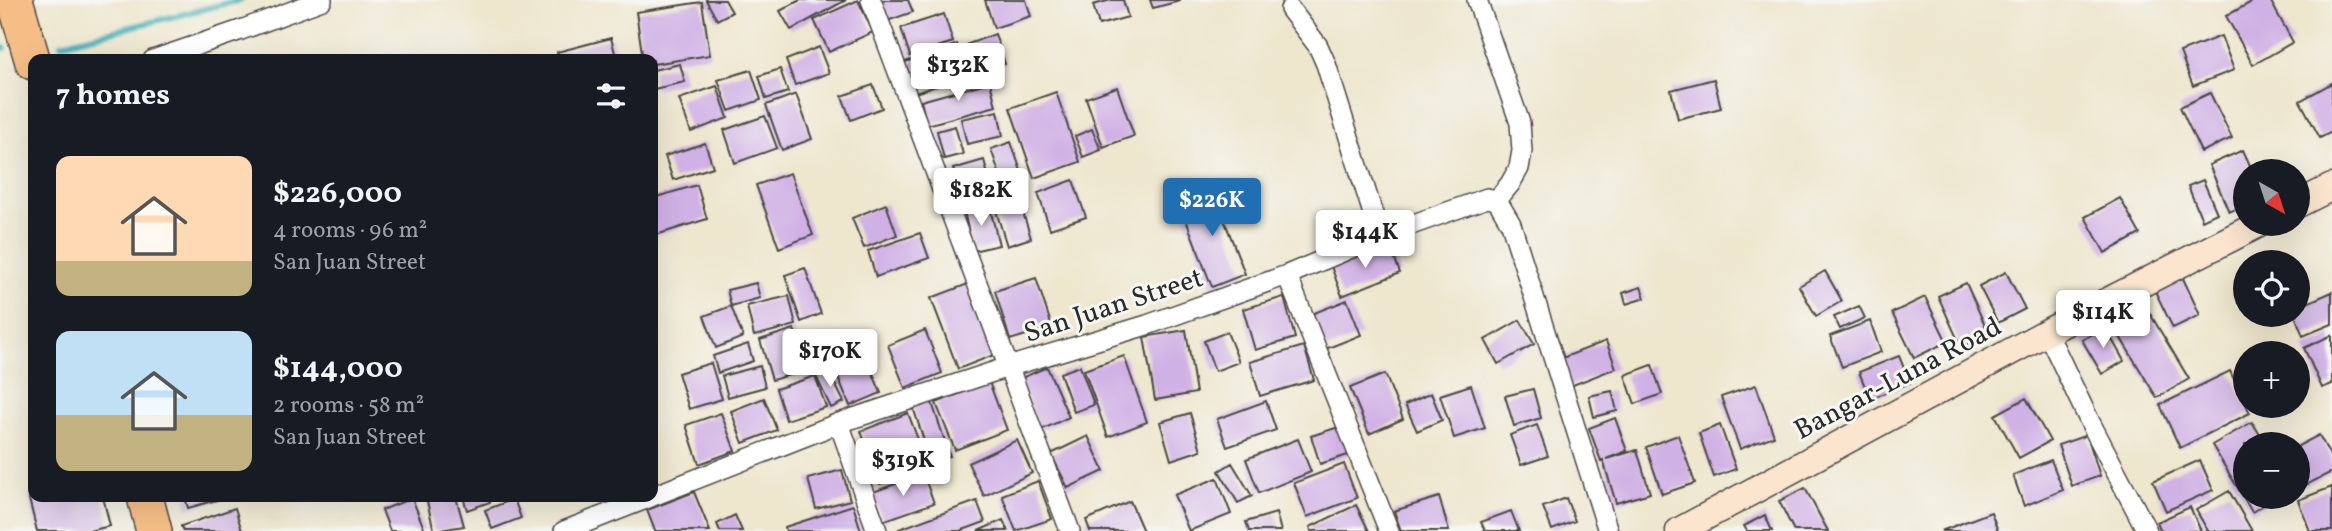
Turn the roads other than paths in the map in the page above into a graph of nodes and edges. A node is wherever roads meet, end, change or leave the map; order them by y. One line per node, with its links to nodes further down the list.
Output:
1 (15, 0): 6 (highway)
2 (322, 0): 7 (street)
3 (871, 0): 15 (street)
4 (1477, 0): 10 (street)
5 (1290, 9): 11 (street)
6 (31, 54)
7 (171, 54)
8 (2332, 187): 9 (main road)
9 (2310, 198)
10 (1497, 200): 11 (street, San Juan Street); 25 (street)
11 (1380, 236): 13 (street, San Juan Street)
12 (2235, 236): 14 (main road, Bangar-Luna Road)
13 (1287, 275): 15 (street, San Juan Street); 24 (street)
14 (2047, 332): 26 (main road, Bangar-Luna Road); 27 (street)
15 (1007, 367): 16 (street, San Juan Street); 23 (street)
16 (839, 423): 17 (street, San Juan Street); 22 (street)
17 (658, 495)
18 (146, 502): 20 (highway)
19 (639, 502): 21 (street, San Juan Street)
20 (154, 531)
21 (564, 531)
22 (877, 531)
23 (1070, 531)
24 (1390, 531)
25 (1608, 531)
26 (1679, 531)
27 (2147, 531)

